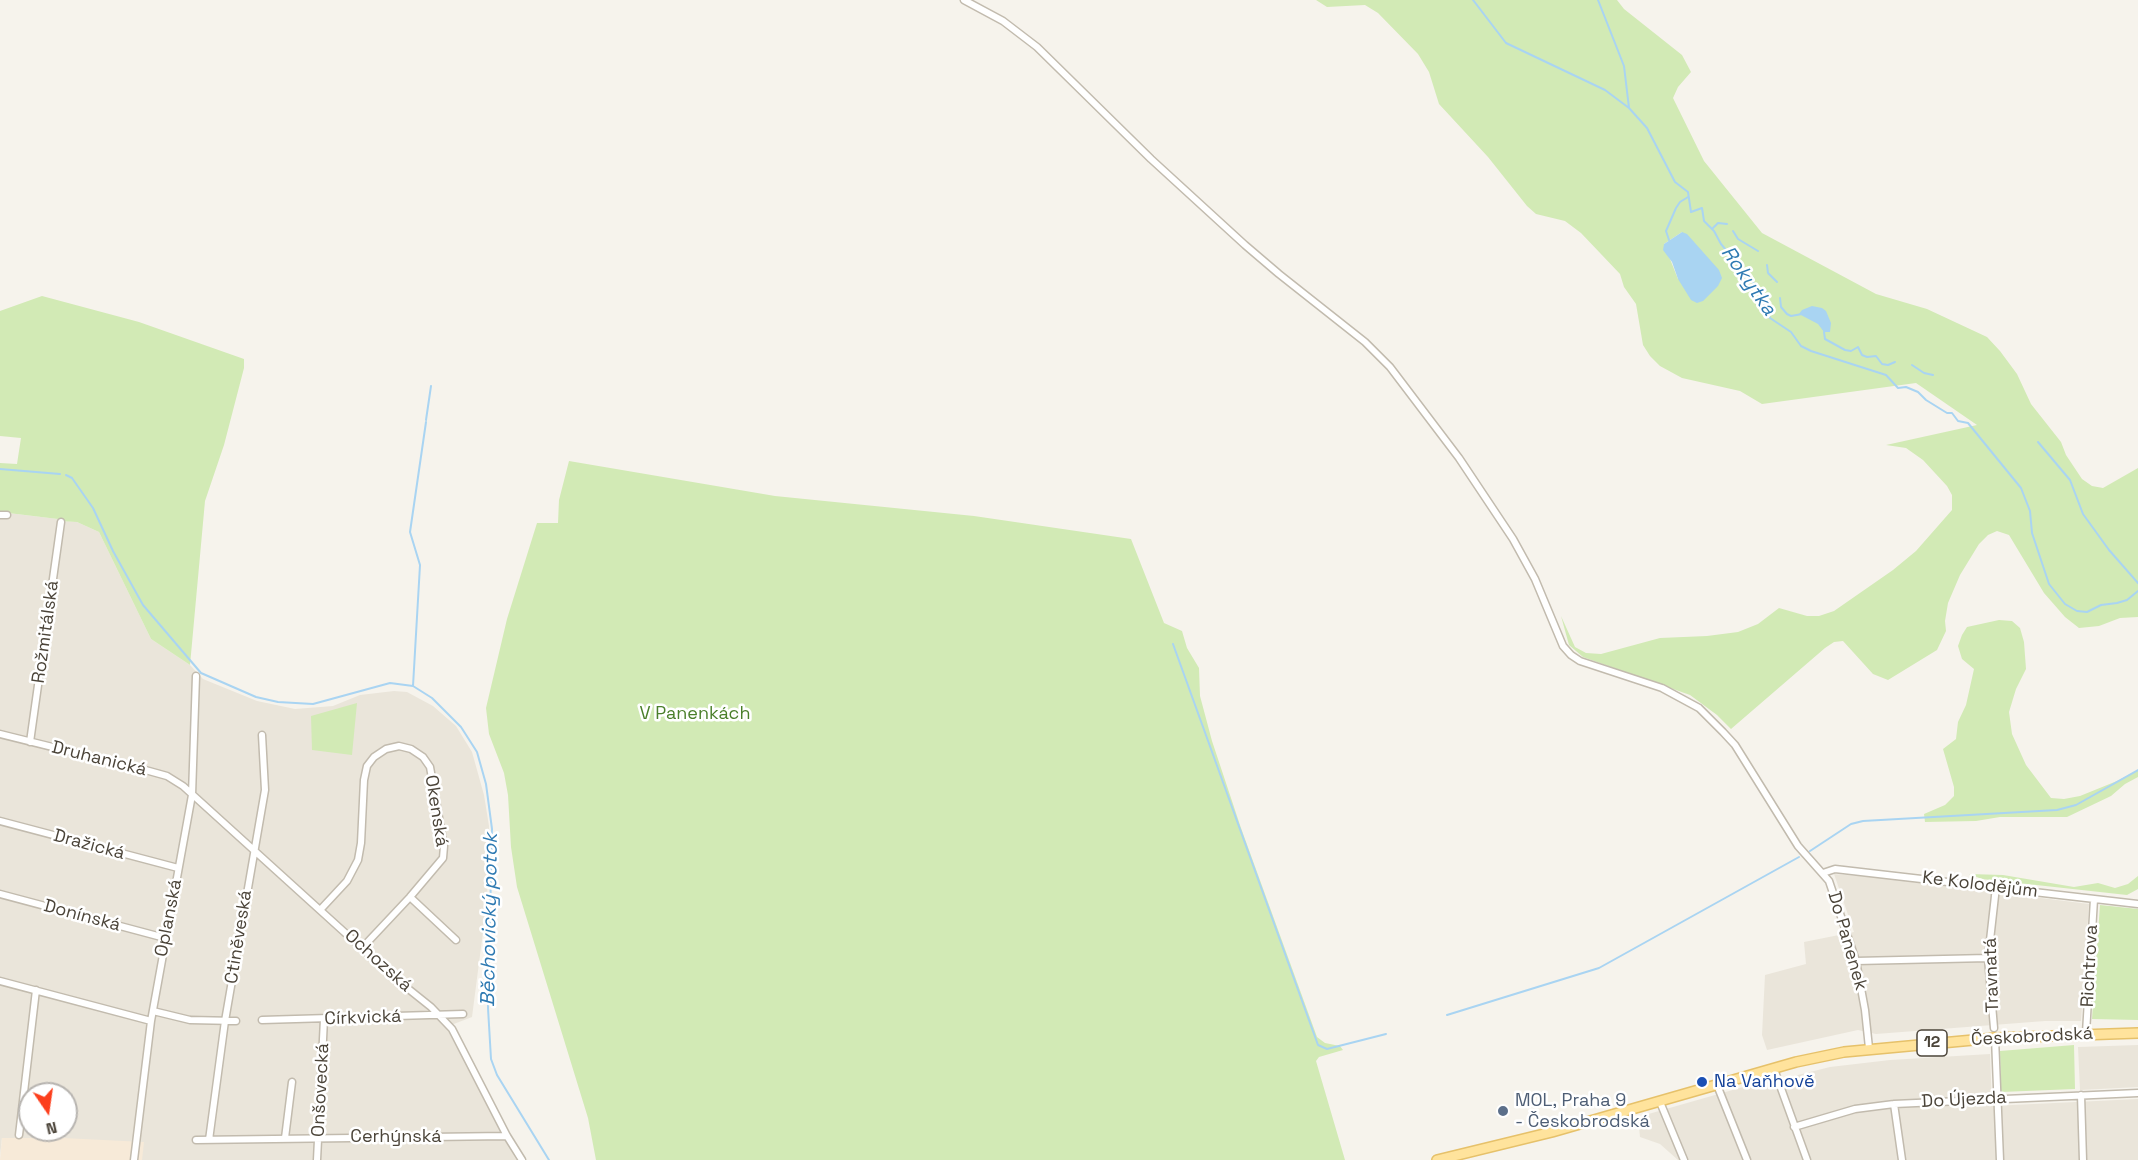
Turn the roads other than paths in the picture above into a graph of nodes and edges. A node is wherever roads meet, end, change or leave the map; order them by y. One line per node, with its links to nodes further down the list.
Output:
1 (964, 0): 11 (street, Do Panenek)
2 (61, 522): 6 (street, Rožmitálská)
3 (196, 676): 7 (street, Oplanská)
4 (0, 734): 6 (street, Druhanická)
5 (262, 735): 9 (street, Ctiněveská)
6 (30, 742): 7 (street, Druhanická)
7 (192, 795): 9 (street, Ochozská); 10 (street, Oplanská)
8 (0, 821): 10 (street, Dražická)
9 (254, 849): 17 (street, Ochozská); 31 (street, Ctiněveská)
10 (178, 868): 18 (street, Oplanská)
11 (1823, 873): 12 (street, Ke Kolodějům); 22 (street, Do Panenek)
12 (1996, 887): 15 (street, Ke Kolodějům); 21 (street, Travnatá)
13 (0, 894): 18 (street, Donínská)
14 (410, 897): 17 (street, Okenská); 19 (street); 20 (street, Okenská)
15 (2094, 899): 16 (street, Ke Kolodějům); 35 (street, Richtrova)
16 (2138, 904)
17 (321, 909): 20 (street, Ochozská)
18 (165, 938): 25 (street, Oplanská)
19 (456, 940)
20 (363, 947): 27 (street, Ochozská)
21 (1988, 958): 22 (street); 33 (street, Travnatá)
22 (1856, 961): 36 (street, Do Panenek)
23 (0, 981): 24 (street)
24 (36, 990): 30 (street); 38 (street)
25 (153, 1011): 30 (street, Oplanská); 31 (street)
26 (464, 1014): 27 (street, Církvická)
27 (438, 1015): 28 (street, Církvická); 47 (street, Ochozská)
28 (324, 1019): 29 (street, Církvická); 49 (street, Onšovecká)
29 (262, 1020)
30 (151, 1021): 52 (street, Oplanská)
31 (225, 1021): 32 (street); 51 (street, Ctiněveská)
32 (236, 1021)
33 (1994, 1033): 35 (main road, Českobrodská / 12); 36 (main road, Českobrodská / 12); 43 (street, Travnatá)
34 (2138, 1033): 35 (main road, Českobrodská / 12)
35 (2086, 1034)
36 (1869, 1048): 37 (main road, Českobrodská / 12)
37 (1774, 1069): 40 (main road, Českobrodská / 12); 46 (street)
38 (25, 1082)
39 (292, 1082): 48 (street)
40 (1717, 1085): 44 (main road, Českobrodská / 12); 57 (street)
41 (2138, 1093): 42 (street, Do Újezda)
42 (2081, 1095): 43 (street, Do Újezda); 61 (street)
43 (1997, 1098): 45 (street, Do Újezda); 60 (street, Travnatá)
44 (1660, 1102): 55 (main road, Českobrodská / 12); 56 (street)
45 (1893, 1104): 46 (street, Do Újezda); 59 (street)
46 (1794, 1126): 58 (street)
47 (507, 1136): 49 (street, Cerhýnská); 54 (street, Ochozská)
48 (285, 1138): 49 (street, Cerhýnská); 51 (street, Cerhýnská)
49 (318, 1138): 53 (street, Onšovecká)
50 (196, 1140): 51 (street, Cerhýnská)
51 (209, 1140)
52 (134, 1160)
53 (317, 1160)
54 (522, 1160)
55 (1437, 1160)
56 (1684, 1160)
57 (1747, 1160)
58 (1807, 1160)
59 (1902, 1160)
60 (2000, 1160)
61 (2083, 1160)

